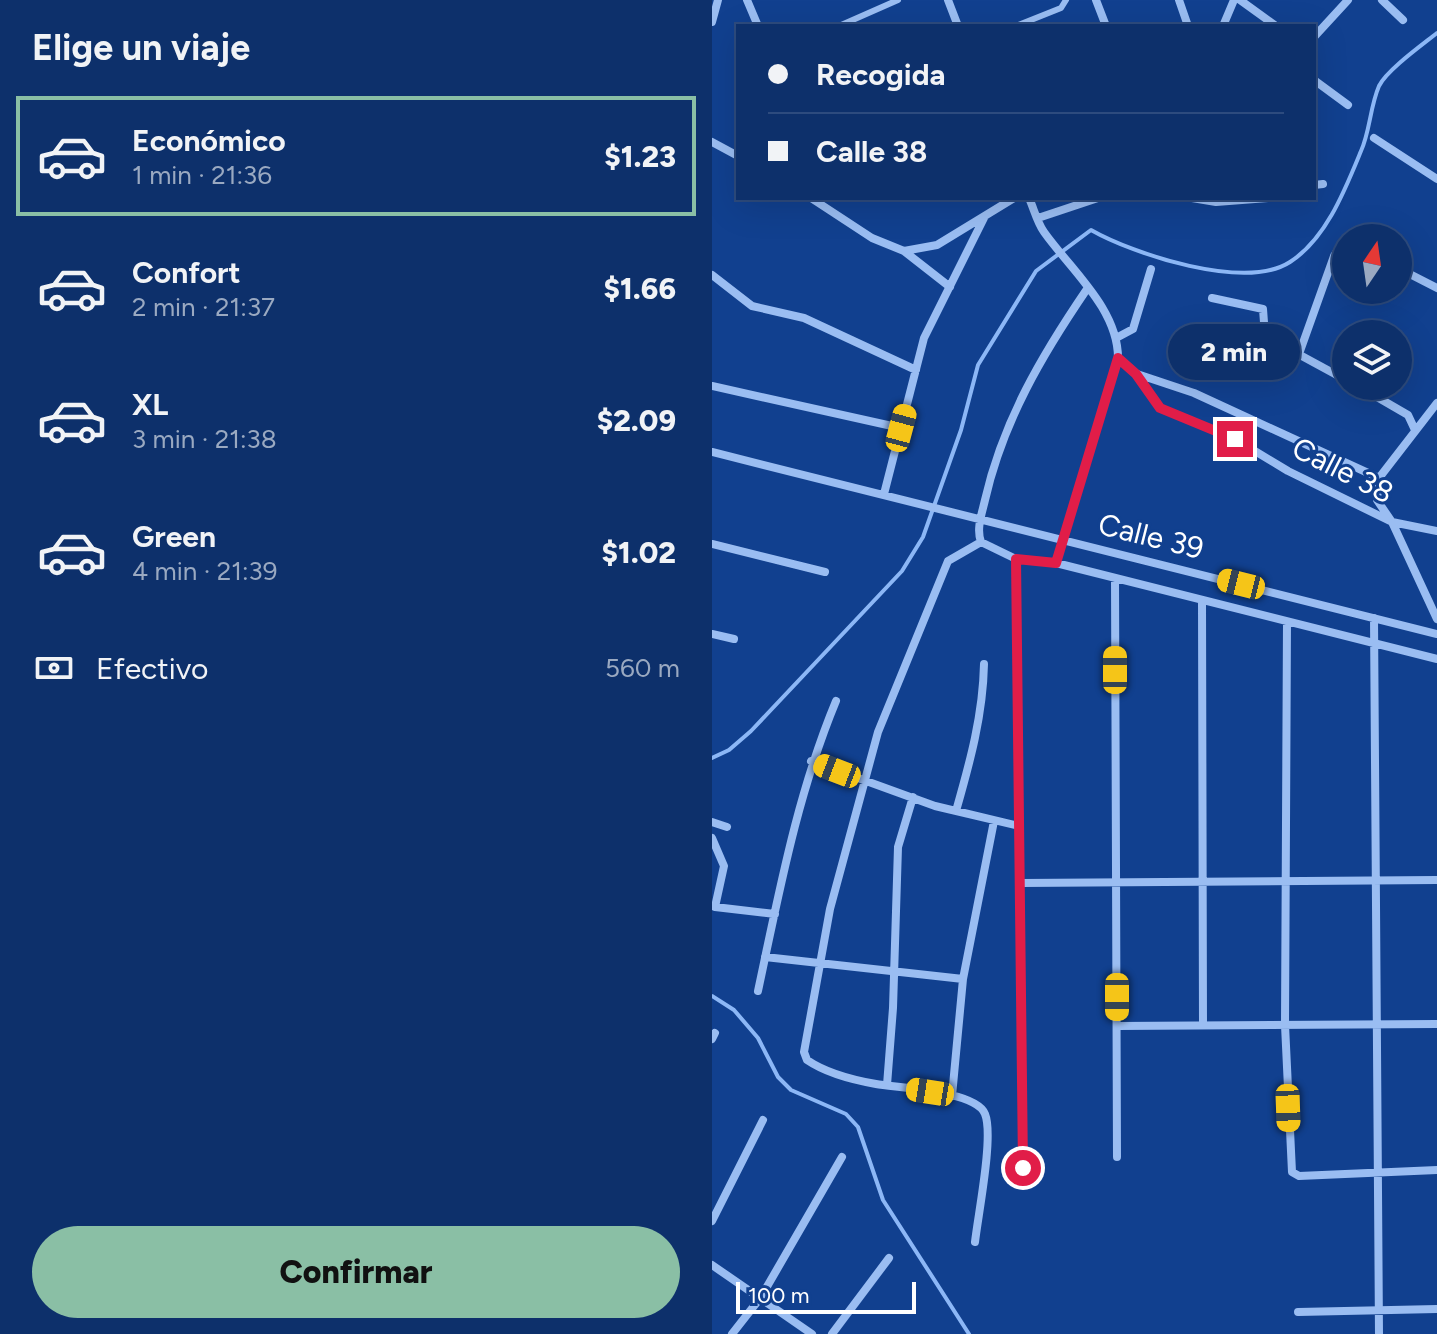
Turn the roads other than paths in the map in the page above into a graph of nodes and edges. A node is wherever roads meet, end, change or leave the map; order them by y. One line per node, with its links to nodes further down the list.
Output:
1 (718, 0): 12 (street)
2 (747, 0): 13 (street)
3 (898, 0): 14 (lane)
4 (948, 0): 15 (street)
5 (1066, 0): 16 (lane)
6 (1096, 0): 17 (street)
7 (1179, 0): 18 (street)
8 (1237, 0): 19 (street); 20 (street)
9 (1348, 0): 21 (street)
10 (1382, 0): 11 (street)
11 (1403, 20)
12 (712, 22)
13 (757, 24)
14 (844, 24)
15 (957, 24)
16 (1021, 24)
17 (1105, 24)
18 (1187, 24)
19 (1224, 24)
20 (1273, 24)
21 (1316, 35)
22 (1316, 81): 23 (street)
23 (1348, 105)
24 (1374, 138): 27 (street)
25 (712, 142): 26 (street)
26 (736, 155)
27 (1437, 179)
28 (815, 200): 35 (street)
29 (827, 200): 35 (street)
30 (1011, 200): 36 (street)
31 (1030, 200): 37 (street)
32 (1092, 200): 37 (street)
33 (1204, 200): 34 (street)
34 (1242, 200)
35 (831, 209): 38 (street)
36 (984, 218): 38 (street); 43 (street)
37 (1038, 218): 45 (street)
38 (904, 251): 43 (street)
39 (1332, 262): 48 (street)
40 (1151, 269): 47 (street)
41 (712, 275): 50 (street)
42 (1412, 275): 44 (street)
43 (950, 287): 50 (street)
44 (1437, 288)
45 (1087, 289): 47 (street); 61 (street)
46 (1212, 298): 48 (street)
47 (1118, 337): 49 (street)
48 (1299, 354): 51 (street)
49 (1118, 358): 52 (street, Calle 38); 64 (street)
50 (916, 370): 56 (street)
51 (1332, 372)
52 (1136, 374): 59 (street); 62 (street, Calle 38)
53 (712, 386): 56 (street)
54 (1382, 400): 57 (street)
55 (1437, 403): 57 (street)
56 (901, 428): 60 (street)
57 (1415, 430): 59 (street)
58 (712, 452): 60 (street, Calle 39)
59 (1379, 478): 62 (street)
60 (884, 494): 61 (street, Calle 39)
61 (981, 518): 64 (street, Calle 39); 65 (street)
62 (1392, 522): 63 (street, Calle 38); 73 (street)
63 (1437, 531)
64 (1064, 538): 68 (street); 72 (street, Calle 39)
65 (981, 542): 67 (street); 83 (street)
66 (712, 544): 69 (street)
67 (1016, 559): 68 (street); 88 (street)
68 (1056, 563): 70 (street)
69 (825, 572)
70 (1115, 578): 71 (street); 95 (street)
71 (1202, 600): 74 (street); 96 (street)
72 (1374, 618): 76 (street, Calle 39); 78 (street)
73 (1437, 619)
74 (1287, 622): 78 (street); 91 (street)
75 (712, 634): 77 (street)
76 (1437, 634)
77 (734, 639)
78 (1374, 643): 79 (street); 92 (street)
79 (1437, 659)
80 (984, 664): 85 (street)
81 (836, 701): 82 (street)
82 (811, 761): 83 (street); 97 (street)
83 (863, 781): 84 (street); 99 (street)
84 (913, 797): 85 (street); 100 (street)
85 (956, 811): 86 (street)
86 (994, 821): 88 (street); 101 (street)
87 (712, 822): 89 (street)
88 (1019, 826): 94 (street)
89 (727, 827)
90 (712, 838): 97 (street)
91 (1285, 879): 92 (street); 96 (street); 105 (street)
92 (1376, 879): 93 (street); 107 (street)
93 (1437, 880)
94 (1021, 883): 95 (street); 113 (street)
95 (1116, 883): 96 (street); 106 (street)
96 (1203, 883): 104 (street)
97 (775, 914): 98 (street)
98 (765, 957): 99 (street); 102 (street)
99 (821, 964): 100 (street); 108 (street)
100 (893, 971): 101 (street); 108 (street)
101 (963, 979): 109 (street)
102 (758, 991)
103 (1437, 1024): 107 (street)
104 (1203, 1025): 105 (street); 106 (street)
105 (1285, 1025): 107 (street); 115 (street)
106 (1118, 1026): 112 (street)
107 (1377, 1026): 115 (street)
108 (887, 1085): 109 (street)
109 (952, 1096): 117 (street)
110 (763, 1120): 116 (street)
111 (842, 1157): 120 (street)
112 (1117, 1157)
113 (1023, 1168)
114 (1437, 1170): 115 (street)
115 (1378, 1172): 122 (street)
116 (712, 1221)
117 (975, 1242)
118 (889, 1258): 126 (street)
119 (712, 1265): 120 (street)
120 (761, 1297): 124 (street); 125 (street)
121 (1437, 1309): 122 (street)
122 (1379, 1310): 123 (street); 127 (street)
123 (1298, 1312)
124 (732, 1334)
125 (812, 1334)
126 (832, 1334)
127 (1379, 1334)

